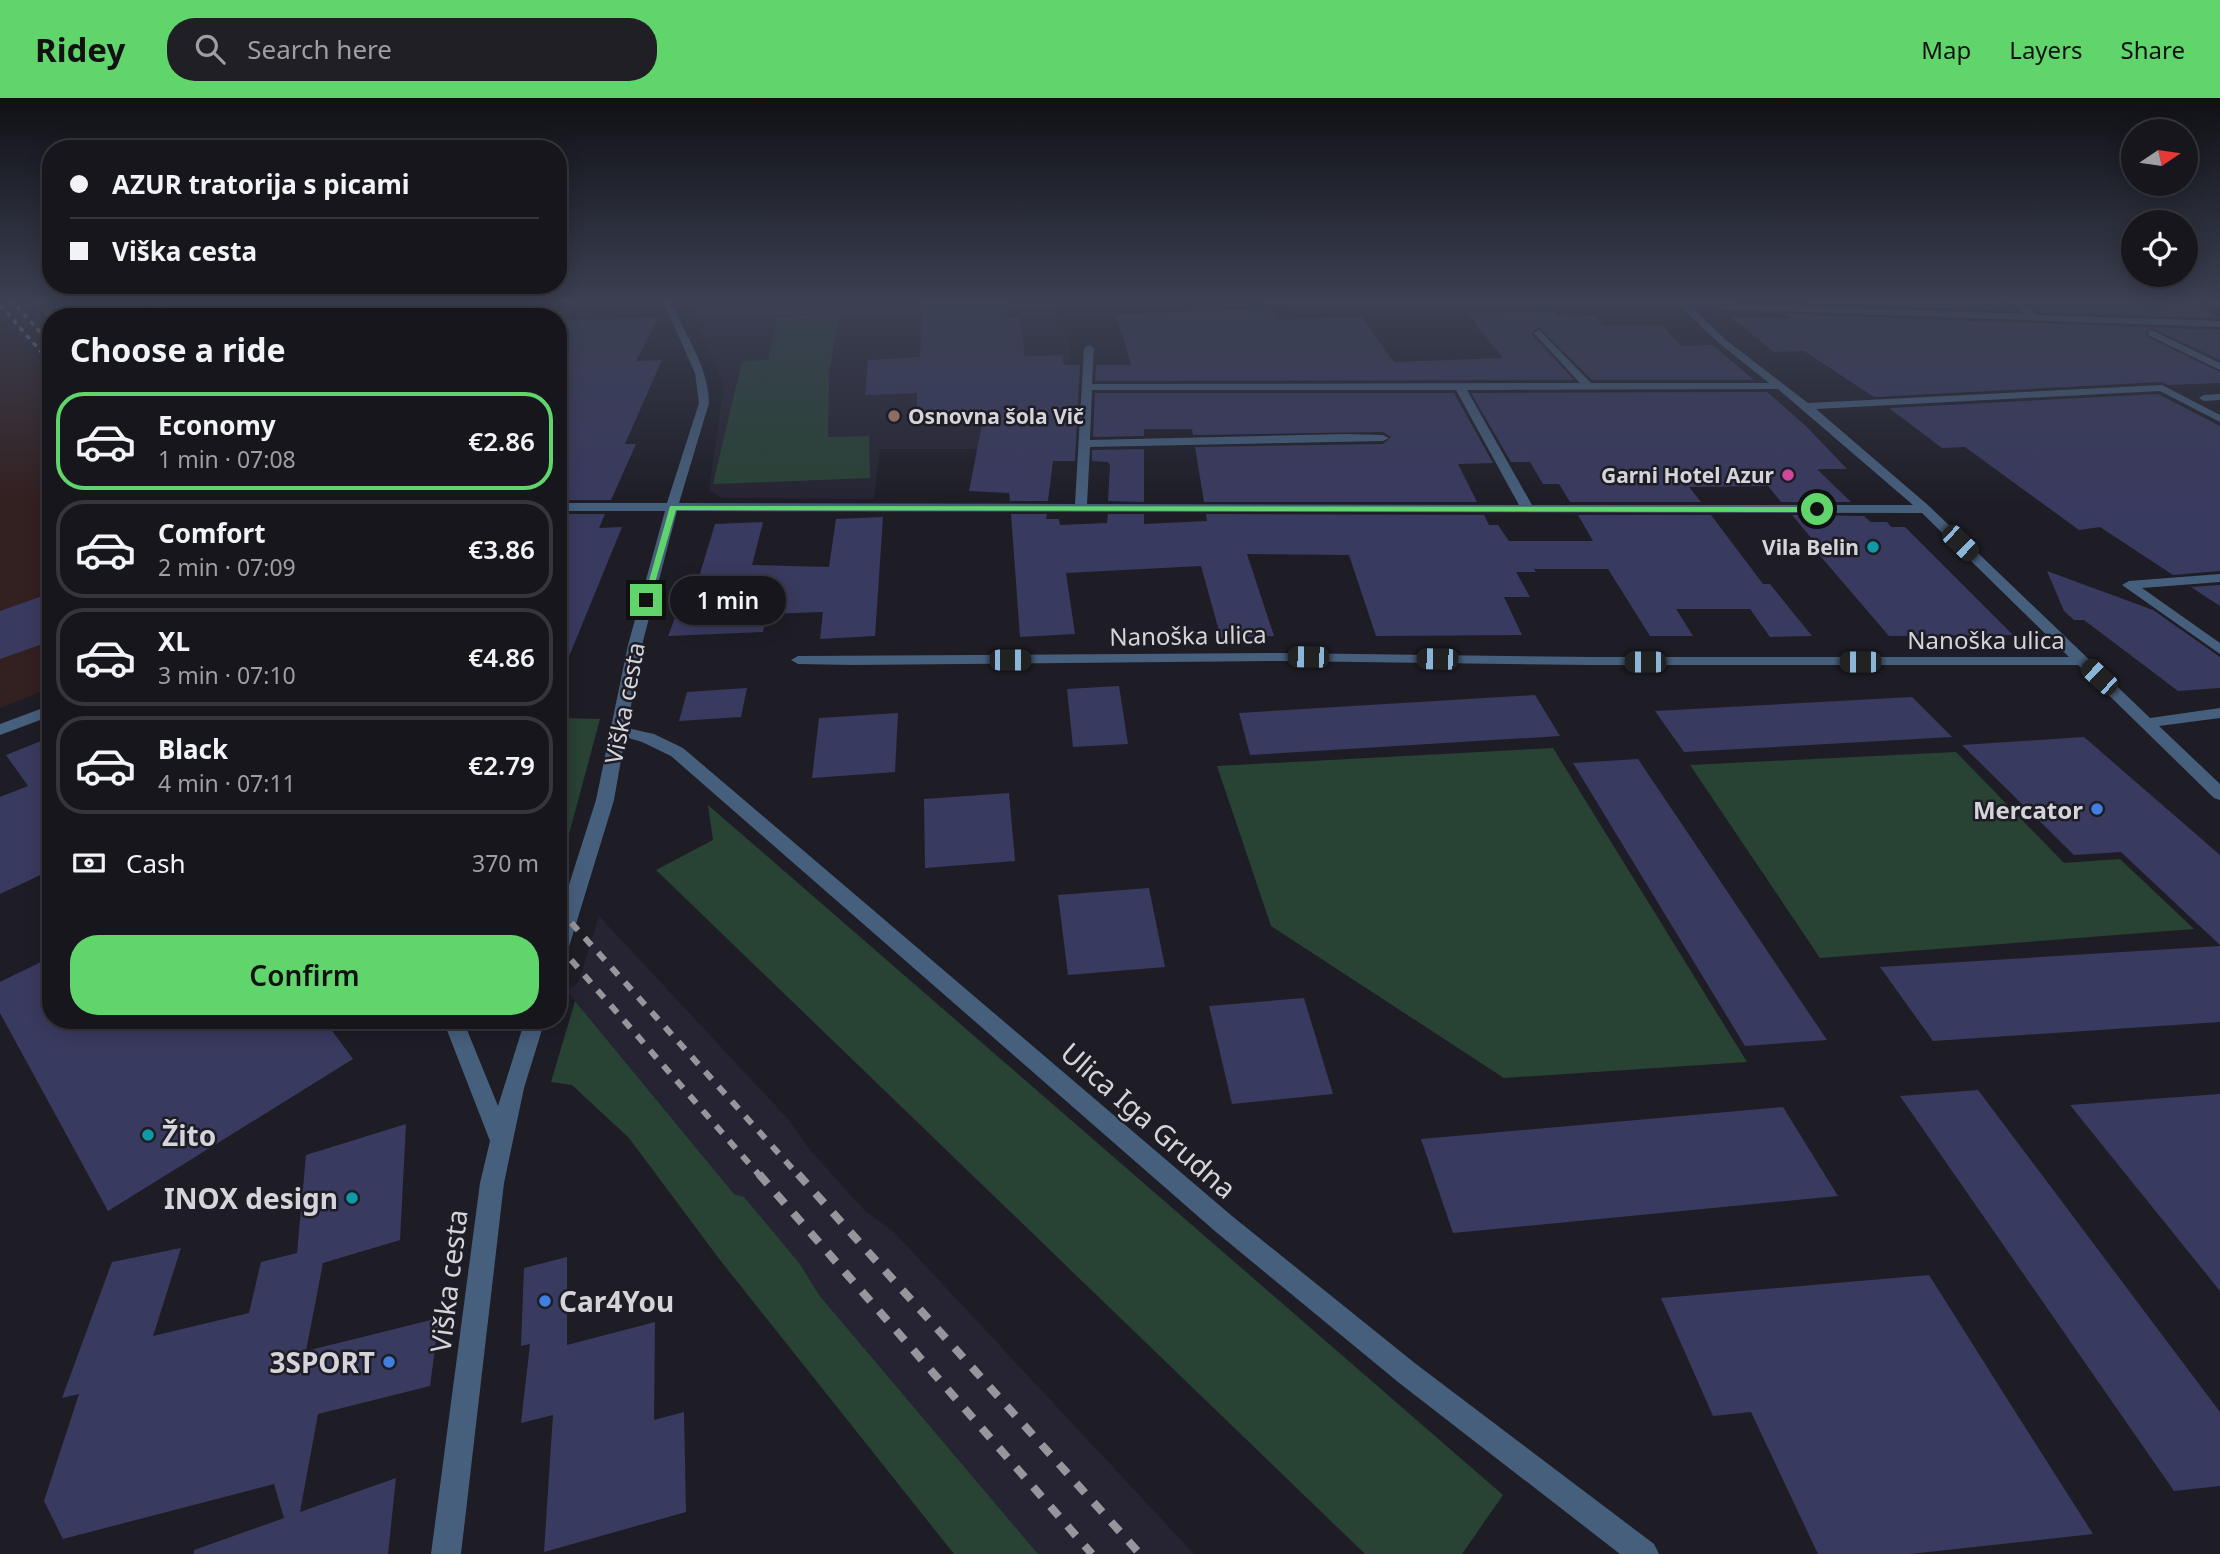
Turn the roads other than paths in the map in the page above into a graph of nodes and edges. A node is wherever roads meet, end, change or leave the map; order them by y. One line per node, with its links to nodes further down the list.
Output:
1 (701, 367): 16 (street, Viška cesta)
2 (1088, 367): 7 (street)
3 (1570, 367): 6 (street)
4 (1755, 367): 8 (street)
5 (1459, 385): 6 (street); 7 (street); 18 (street)
6 (1588, 386): 8 (street)
7 (1087, 387): 14 (street)
8 (1780, 387): 11 (street)
9 (2220, 397): 10 (street)
10 (2204, 398)
11 (1806, 406): 12 (street); 19 (street)
12 (2220, 419)
13 (1382, 438): 14 (street)
14 (1083, 443): 17 (street)
15 (567, 507): 16 (street)
16 (673, 508): 17 (street); 28 (street, Viška cesta)
17 (1082, 509): 18 (street)
18 (1528, 509): 19 (street)
19 (1925, 509): 23 (street)
20 (2220, 578): 21 (street)
21 (2220, 650)
22 (798, 660): 23 (street, Nanoška ulica)
23 (2082, 661): 26 (street)
24 (2220, 713): 26 (street)
25 (42, 714): 27 (street)
26 (2146, 723): 29 (street)
27 (0, 730)
28 (620, 731): 30 (street, Viška cesta); 35 (street, Ulica Iga Grudna)
29 (2220, 794)
30 (567, 924)
31 (457, 1029): 33 (street)
32 (532, 1029): 33 (street, Viška cesta)
33 (501, 1141): 34 (street, Viška cesta)
34 (446, 1554)
35 (1644, 1554)

